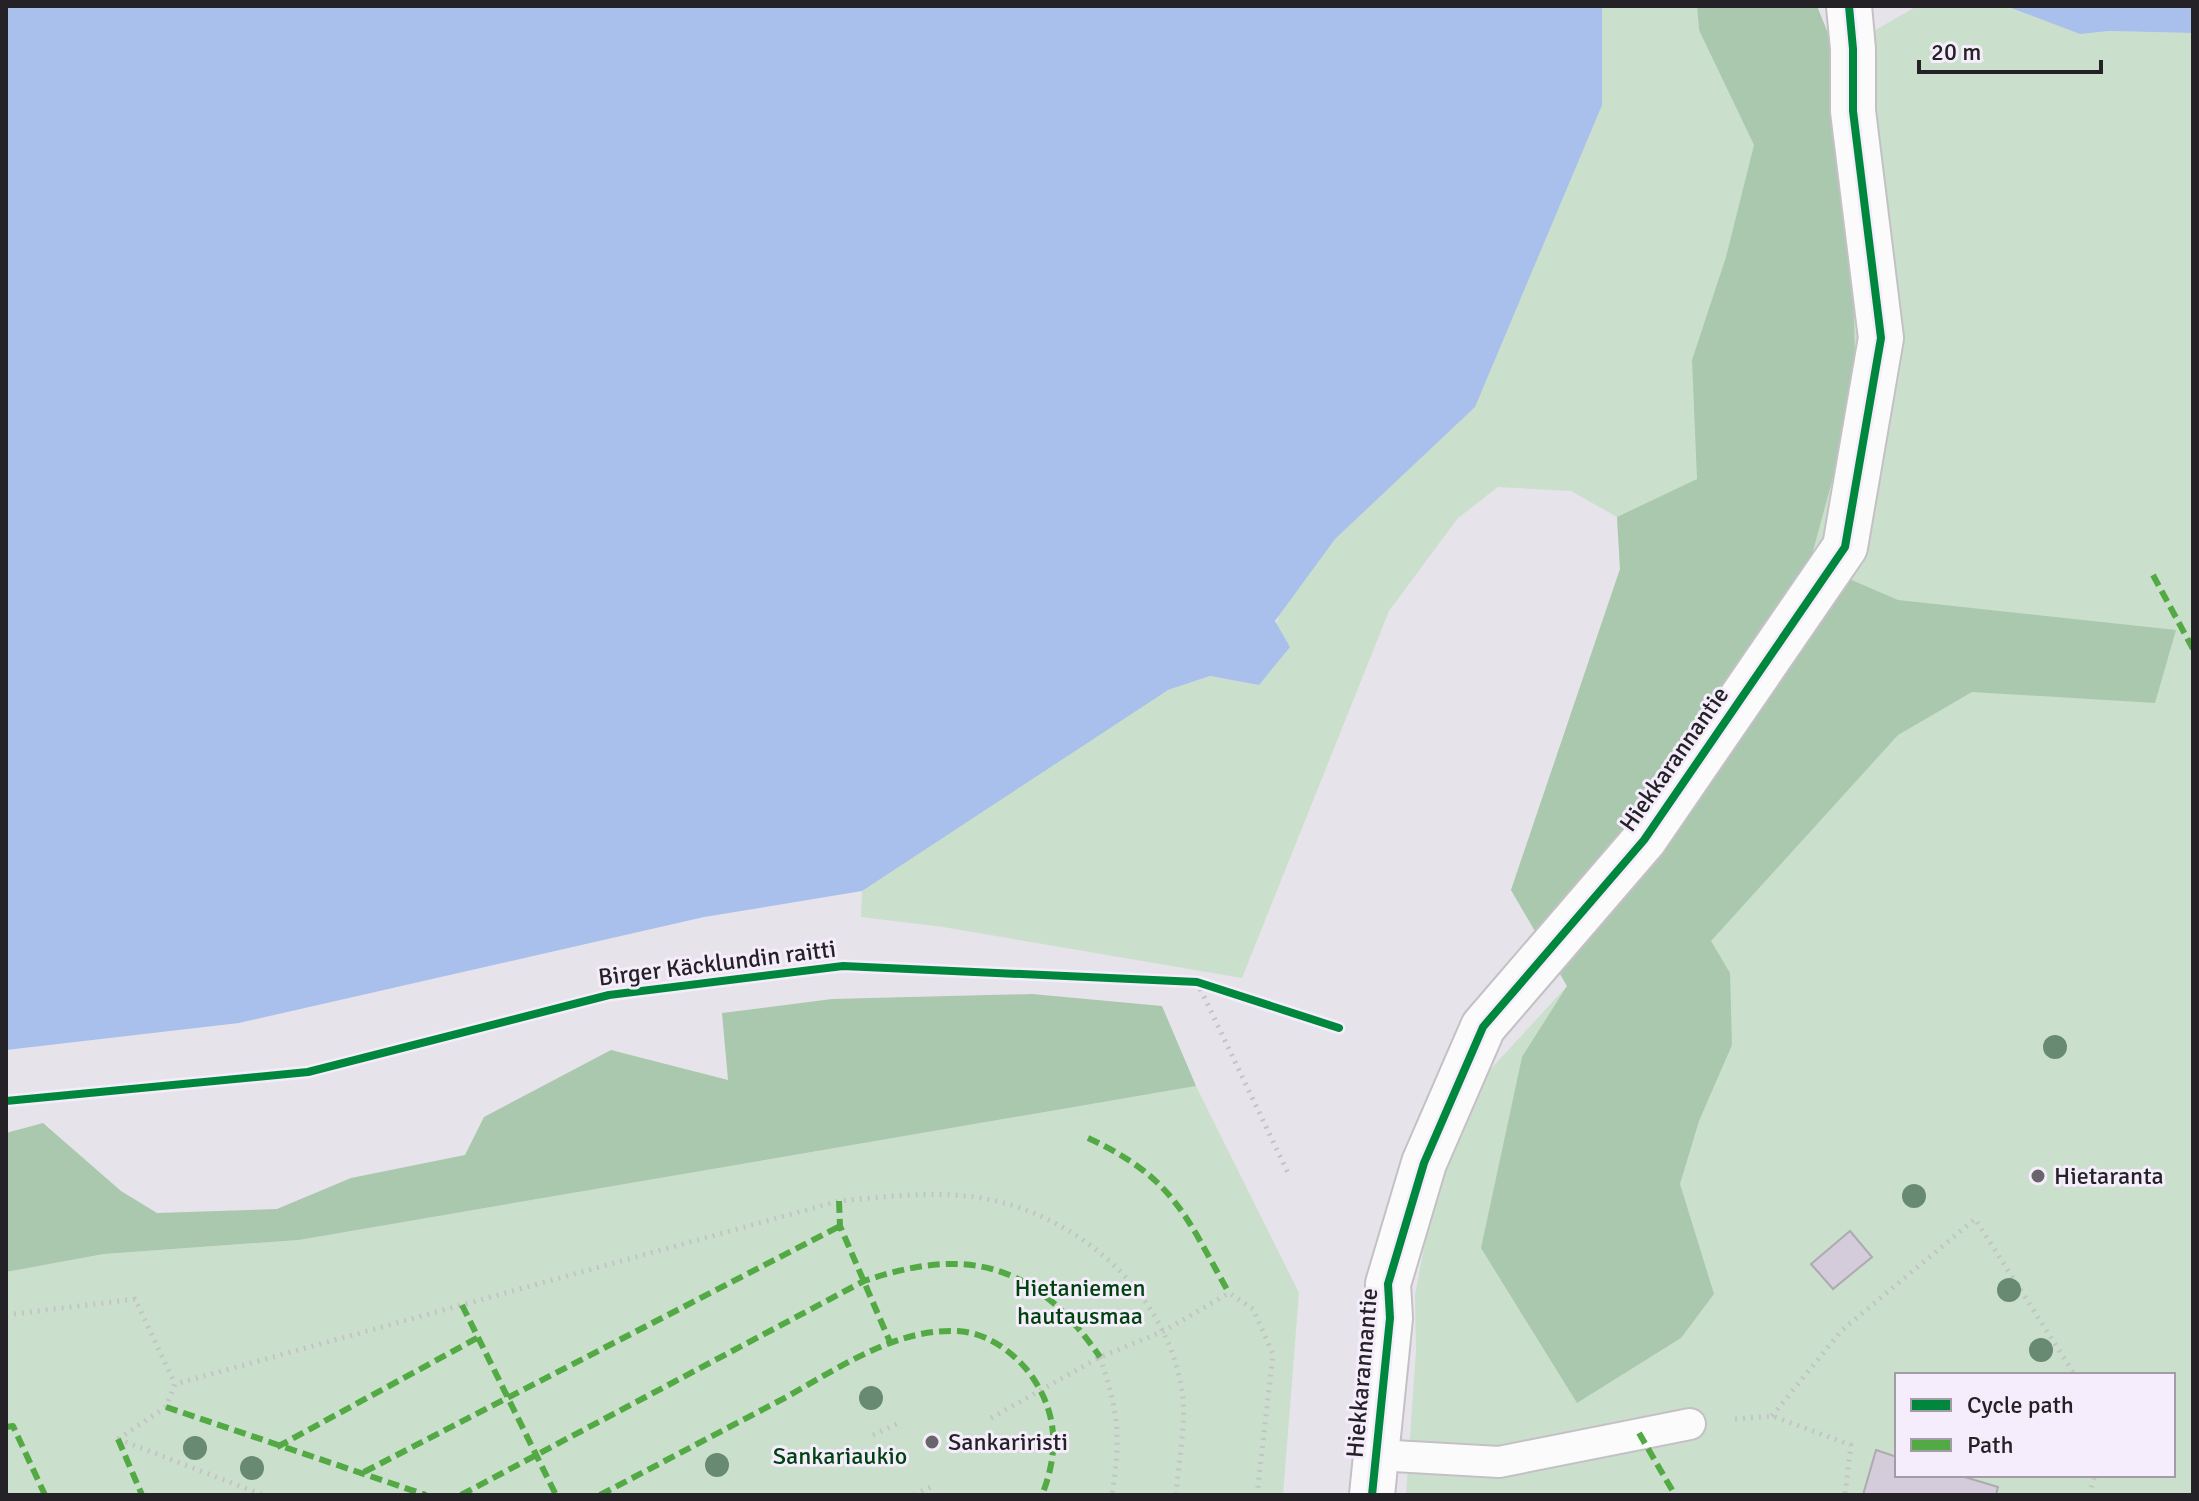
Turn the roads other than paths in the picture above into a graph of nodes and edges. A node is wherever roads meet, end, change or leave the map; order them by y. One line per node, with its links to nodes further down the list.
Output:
1 (1849, 6): 3 (street, Hiekkarannantie)
2 (1690, 1424): 3 (lane)
3 (1374, 1475)

